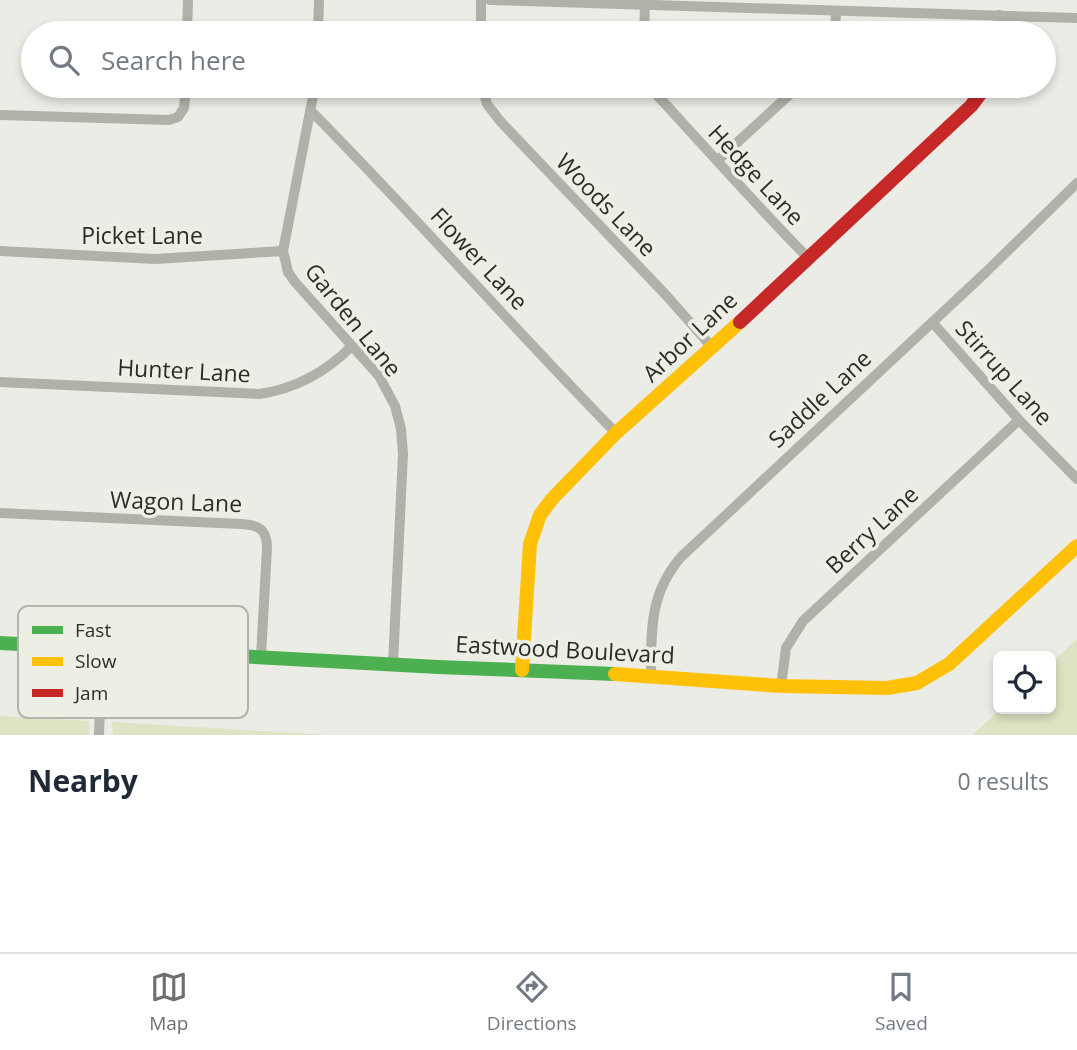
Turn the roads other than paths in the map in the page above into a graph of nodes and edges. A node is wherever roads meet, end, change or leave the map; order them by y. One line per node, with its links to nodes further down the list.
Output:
1 (188, 0): 10 (street)
2 (318, 0): 11 (street)
3 (481, 0): 12 (street)
4 (490, 0): 6 (street)
5 (746, 4): 6 (street); 7 (street)
6 (645, 6): 13 (street)
7 (836, 10): 8 (street); 14 (street)
8 (999, 15): 9 (street); 15 (street)
9 (1077, 18)
10 (187, 21)
11 (318, 21)
12 (481, 21)
13 (644, 21)
14 (836, 21)
15 (999, 21)
16 (185, 98): 23 (street)
17 (314, 98): 22 (street, Garden Lane)
18 (485, 98): 31 (street, Woods Lane)
19 (660, 98): 24 (street, Hedge Lane)
20 (786, 98): 24 (street)
21 (977, 98): 28 (street, Arbor Lane)
22 (312, 112): 27 (street, Garden Lane); 34 (street, Flower Lane)
23 (0, 116)
24 (718, 160): 28 (street, Hedge Lane)
25 (1077, 183): 29 (street, Saddle Lane)
26 (0, 251): 27 (street, Picket Lane)
27 (283, 251): 30 (street, Garden Lane)
28 (807, 257): 31 (street, Arbor Lane)
29 (932, 322): 33 (street, Stirrup Lane); 44 (street, Saddle Lane)
30 (352, 346): 32 (street, Hunter Lane); 42 (street, Garden Lane)
31 (710, 346): 34 (street, Arbor Lane)
32 (0, 382)
33 (1019, 420): 35 (street, Stirrup Lane); 45 (street, Berry Lane)
34 (617, 433): 43 (street, Arbor Lane)
35 (1077, 480)
36 (0, 513): 41 (street, Wagon Lane)
37 (1077, 547): 45 (street, Eastwood Boulevard)
38 (0, 643): 39 (street, Eastwood Boulevard)
39 (18, 644)
40 (248, 656): 41 (street, Eastwood Boulevard)
41 (261, 656): 42 (street, Eastwood Boulevard)
42 (393, 664): 43 (street, Eastwood Boulevard)
43 (522, 670): 44 (street, Eastwood Boulevard)
44 (651, 675): 45 (street, Eastwood Boulevard)
45 (781, 686)

